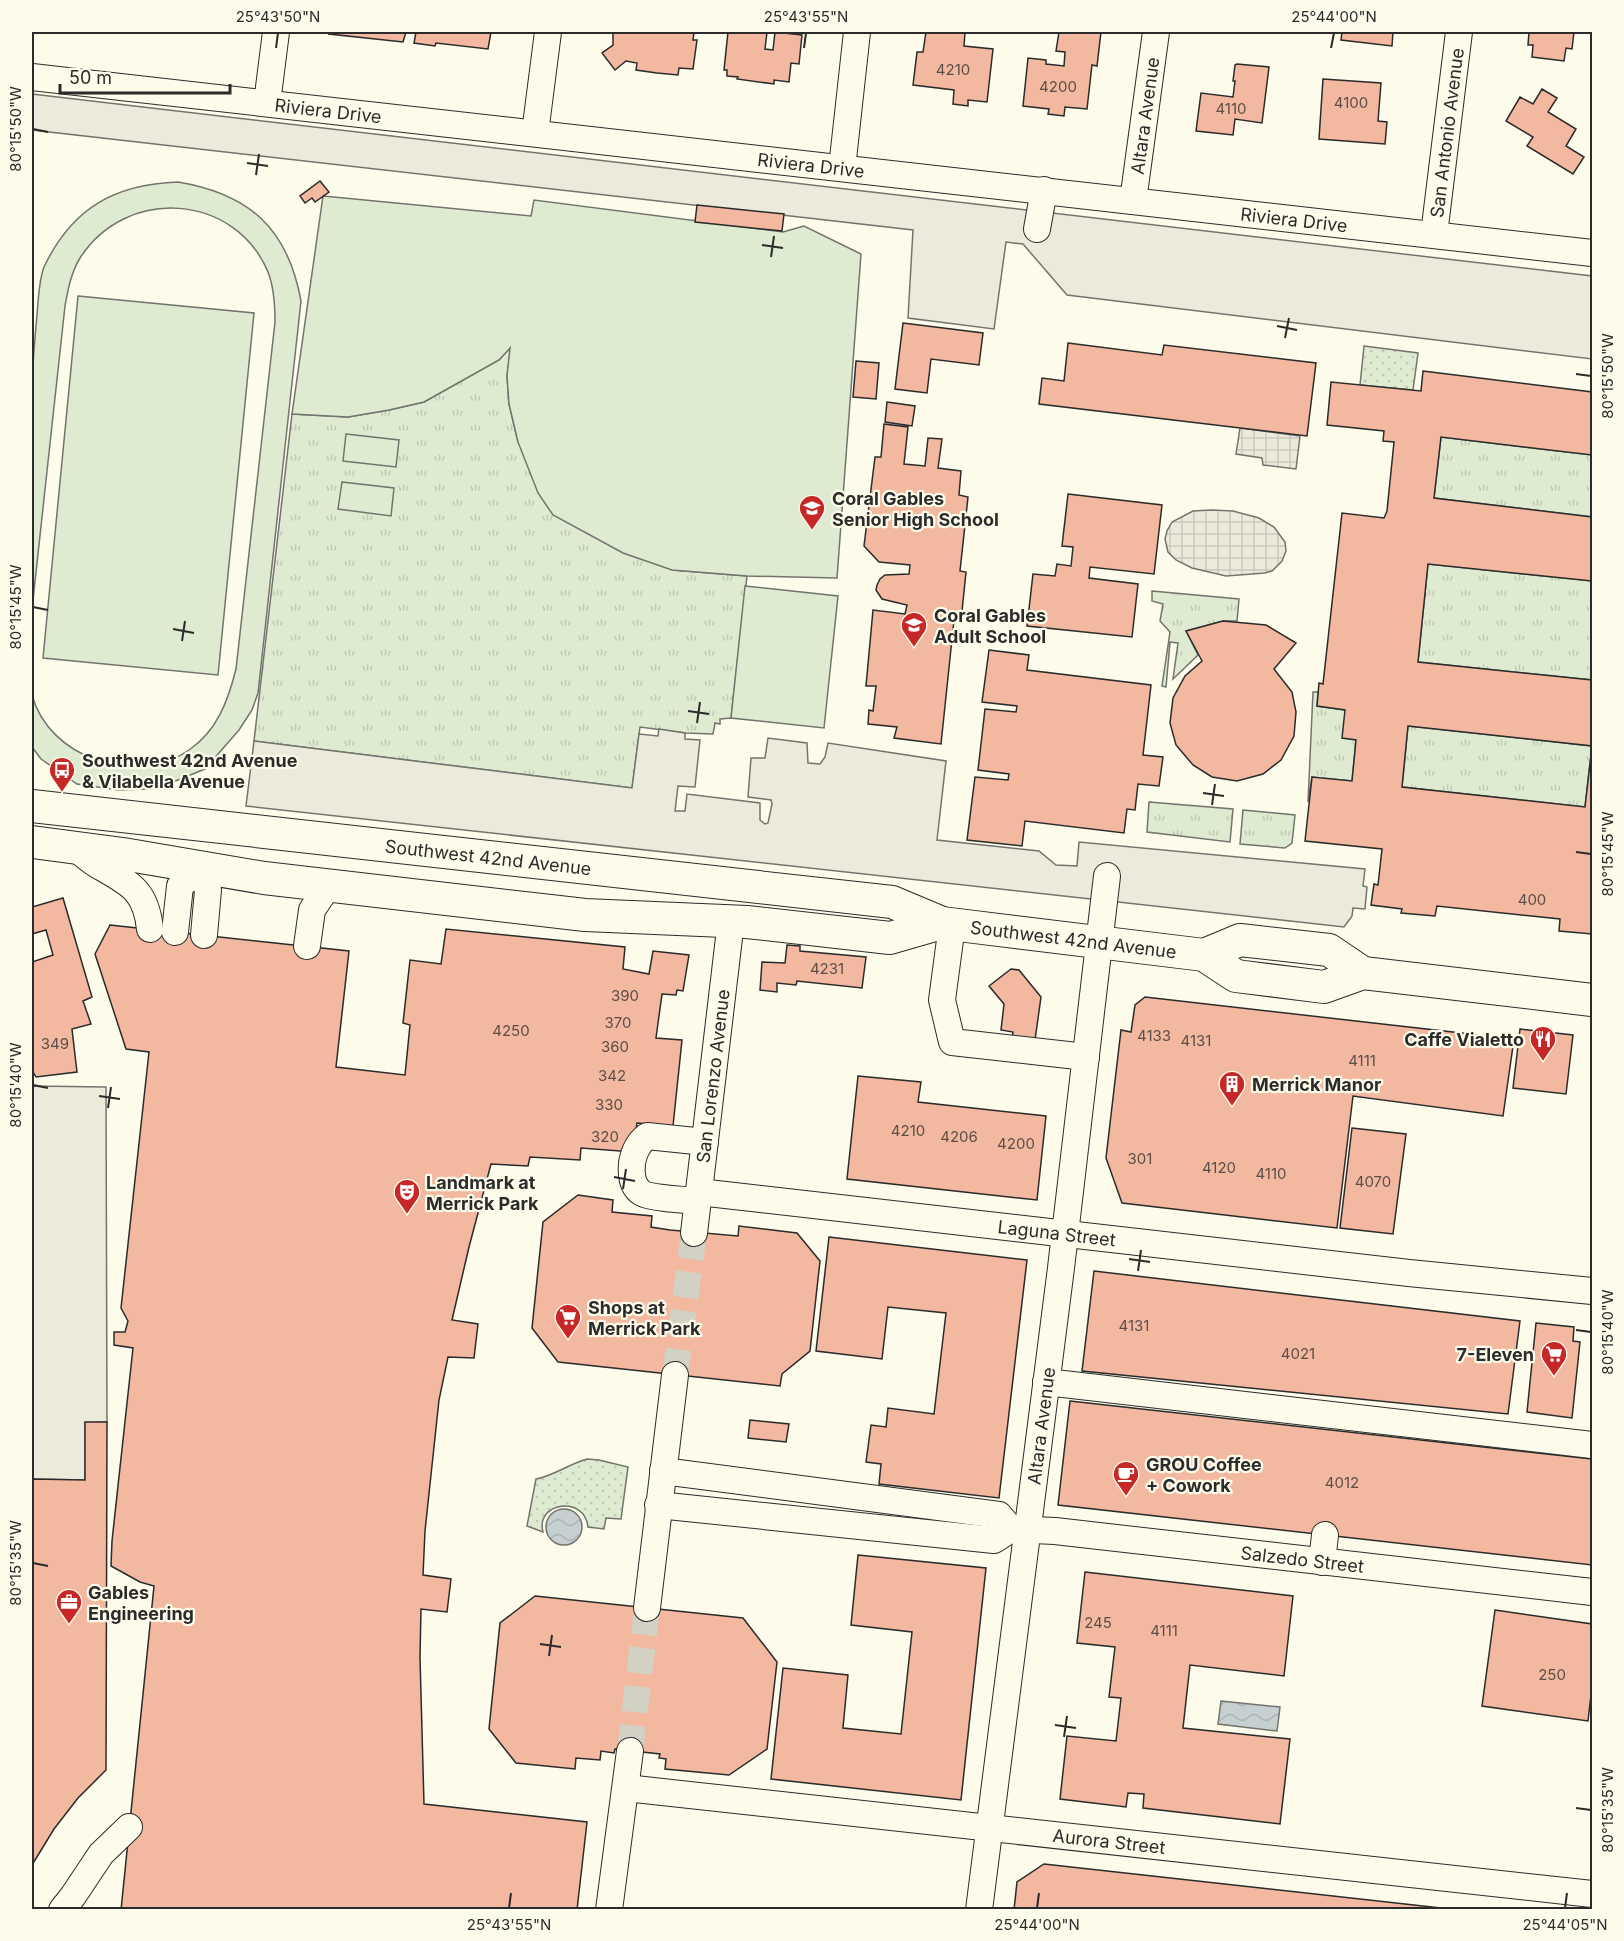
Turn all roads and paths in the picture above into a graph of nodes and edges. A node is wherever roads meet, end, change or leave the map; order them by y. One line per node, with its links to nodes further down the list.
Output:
1 (276, 32): 7 (street)
2 (548, 32): 8 (street)
3 (857, 32): 9 (street)
4 (1156, 32): 11 (street, Altara Avenue)
5 (1459, 32): 13 (street, San Antonio Avenue)
6 (32, 77): 7 (street, Riviera Drive)
7 (267, 103): 8 (street, Riviera Drive)
8 (535, 133): 9 (street, Riviera Drive)
9 (842, 168): 10 (street, Riviera Drive)
10 (1044, 190): 11 (street, Riviera Drive); 12 (street)
11 (1134, 201): 13 (street, Riviera Drive)
12 (1037, 229)
13 (1434, 234): 14 (street, Riviera Drive)
14 (1593, 253)
15 (32, 806): 16 (main road, Southwest 42nd Avenue)
16 (204, 825): 19 (main road); 23 (main road, Southwest 42nd Avenue)
17 (32, 842): 18 (main road, Southwest 42nd Avenue)
18 (74, 847): 19 (main road, Southwest 42nd Avenue); 19 (street)
19 (200, 868): 21 (main road, Southwest 42nd Avenue); 24 (street)
20 (1107, 876): 25 (street, Altara Avenue)
21 (328, 886): 22 (main road, Southwest 42nd Avenue); 26 (street)
22 (731, 921): 23 (main road, Southwest 42nd Avenue); 29 (street, San Lorenzo Avenue)
23 (947, 924): 25 (main road, Southwest 42nd Avenue); 28 (street)
24 (204, 935)
25 (1099, 943): 27 (main road, Southwest 42nd Avenue); 28 (street, Altara Avenue)
26 (307, 946)
27 (1593, 1000)
28 (1086, 1057): 32 (street, Altara Avenue)
29 (705, 1142): 30 (street, San Lorenzo Avenue); 30 (street, Laguna Street)
30 (698, 1197): 31 (street, San Lorenzo Avenue); 32 (street, Laguna Street)
31 (694, 1233)
32 (1064, 1234): 33 (street, Laguna Street); 35 (street, Altara Avenue)
33 (1593, 1291)
34 (675, 1375): 37 (street)
35 (1046, 1382): 36 (street); 41 (street, Altara Avenue)
36 (1593, 1445)
37 (663, 1471): 38 (street, Salzedo Street); 39 (street)
38 (774, 1486): 40 (street); 41 (street, Salzedo Street)
39 (658, 1505): 40 (street, Salzedo Street); 45 (street)
40 (770, 1517): 41 (street, Salzedo Street)
41 (1019, 1529): 43 (street, Salzedo Street); 49 (street, Altara Avenue)
42 (1325, 1535): 43 (street)
43 (1322, 1562): 44 (street, Salzedo Street)
44 (1593, 1592)
45 (646, 1608)
46 (630, 1750): 47 (street)
47 (626, 1788): 49 (street, Aurora Street); 52 (street)
48 (129, 1827): 51 (street)
49 (989, 1827): 50 (street, Aurora Street); 53 (street, Altara Avenue)
50 (1593, 1894)
51 (68, 1905)
52 (609, 1910)
53 (979, 1910)

